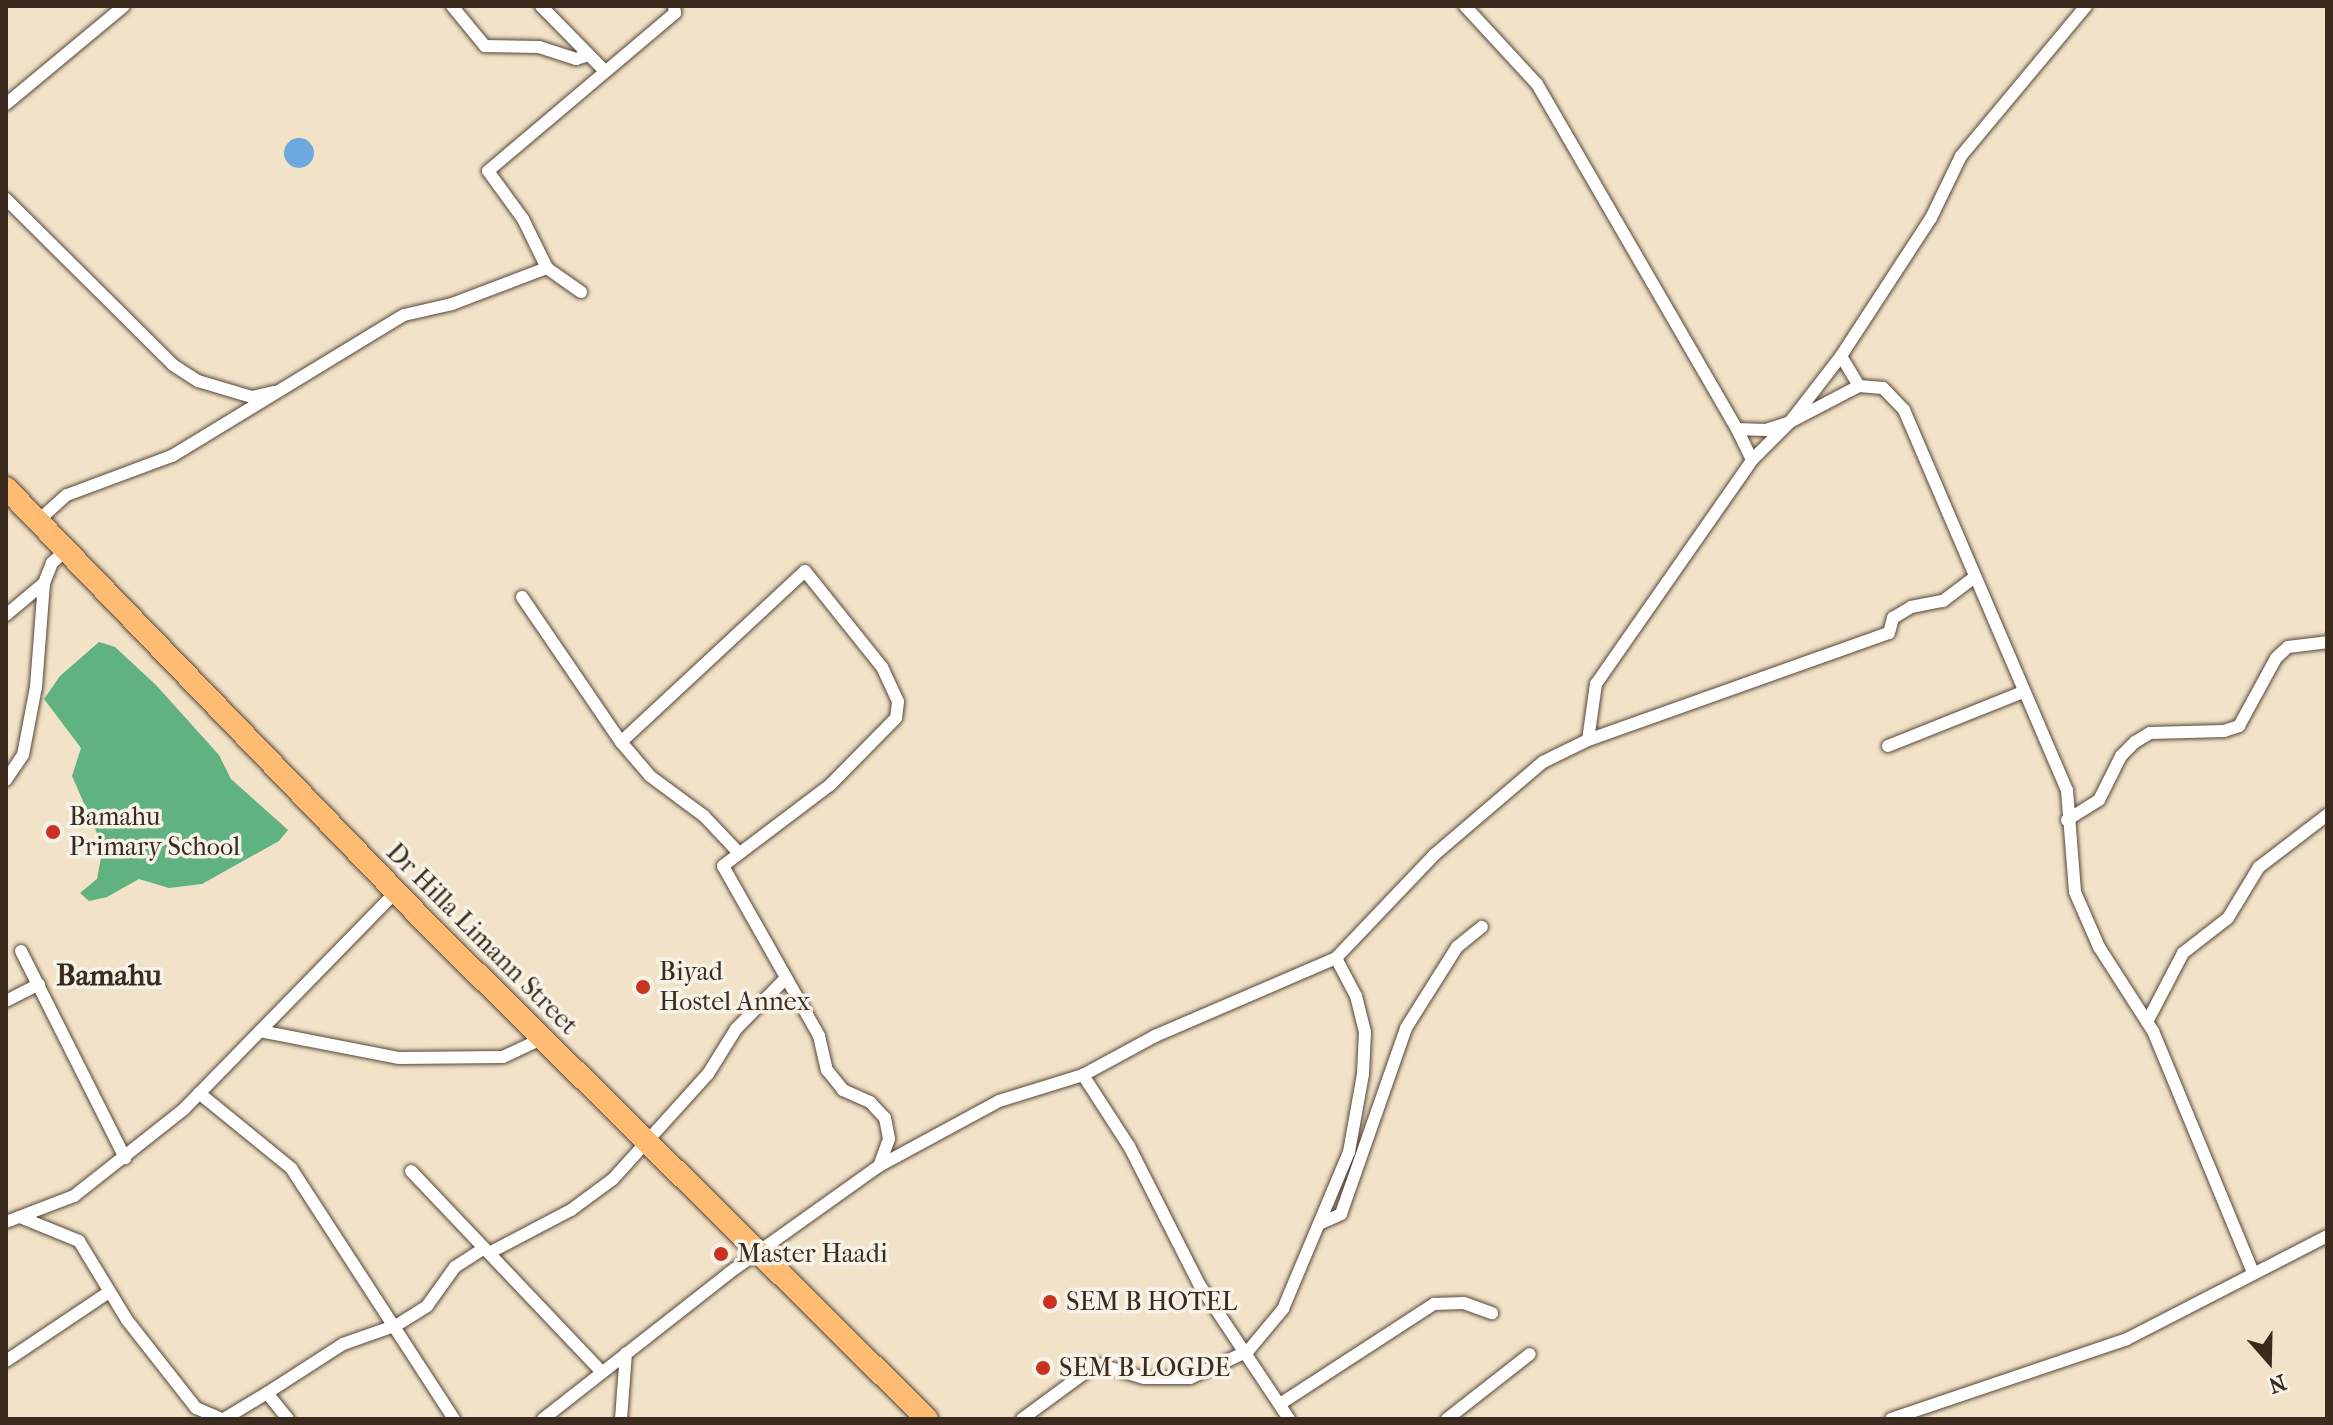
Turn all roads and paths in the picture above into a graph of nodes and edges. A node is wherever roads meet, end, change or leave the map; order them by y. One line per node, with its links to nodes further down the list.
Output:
1 (124, 6): 9 (street)
2 (452, 6): 7 (street)
3 (541, 6): 7 (street)
4 (674, 6): 8 (street)
5 (1465, 6): 17 (street)
6 (2086, 6): 13 (street)
7 (588, 55): 8 (street)
8 (604, 70): 11 (street)
9 (6, 104)
10 (6, 199): 15 (street)
11 (547, 268): 12 (street); 15 (street)
12 (581, 292)
13 (1841, 356): 14 (street); 16 (street)
14 (1859, 386): 16 (street); 22 (street)
15 (276, 391): 20 (street)
16 (1790, 422): 17 (street); 18 (street)
17 (1737, 429): 18 (street)
18 (1752, 460): 28 (street)
19 (6, 488): 20 (highway, Dr Hilla Limann Street)
20 (40, 519): 21 (highway, Dr Hilla Limann Street)
21 (68, 548): 23 (street); 35 (highway, Dr Hilla Limann Street)
22 (1975, 577): 27 (street); 28 (street)
23 (44, 583): 25 (street); 31 (street)
24 (522, 597): 29 (street)
25 (6, 615)
26 (2327, 642): 33 (street)
27 (2023, 692): 30 (street); 33 (street)
28 (1588, 740): 38 (street)
29 (621, 742): 34 (street); 34 (street)
30 (1888, 746)
31 (6, 780)
32 (2327, 815): 42 (street)
33 (2067, 820): 42 (street)
34 (738, 852): 39 (street)
35 (396, 892): 43 (street); 44 (highway, Dr Hilla Limann Street)
36 (1482, 927): 53 (street)
37 (21, 951): 40 (street)
38 (1336, 958): 45 (street); 53 (street)
39 (786, 978): 47 (street); 49 (street)
40 (39, 984): 41 (street); 48 (street)
41 (6, 1001)
42 (2147, 1022): 57 (street)
43 (260, 1031): 44 (street); 46 (street)
44 (541, 1039): 47 (highway, Dr Hilla Limann Street)
45 (1083, 1075): 49 (street); 61 (street)
46 (199, 1093): 48 (street); 60 (street)
47 (645, 1144): 55 (street); 56 (highway, Dr Hilla Limann Street)
48 (125, 1158): 51 (street)
49 (879, 1166): 56 (street)
50 (411, 1171): 55 (street)
51 (19, 1217): 52 (street); 58 (street)
52 (6, 1222)
53 (1319, 1224): 61 (street)
54 (2327, 1236): 57 (street)
55 (486, 1250): 60 (street); 65 (street)
56 (758, 1253): 62 (street); 73 (highway, Dr Hilla Limann Street)
57 (2253, 1272): 77 (street)
58 (109, 1292): 64 (street); 68 (street)
59 (1492, 1313): 67 (street)
60 (397, 1325): 66 (street); 70 (street)
61 (1248, 1351): 67 (street); 74 (street)
62 (626, 1353): 65 (street); 72 (street)
63 (1530, 1354): 76 (street)
64 (6, 1361)
65 (602, 1372): 71 (street)
66 (267, 1393): 68 (street); 69 (street)
67 (1280, 1404): 75 (street)
68 (223, 1419)
69 (288, 1419)
70 (454, 1419)
71 (543, 1419)
72 (621, 1419)
73 (927, 1419)
74 (1022, 1419)
75 (1289, 1419)
76 (1447, 1419)
77 (1891, 1419)

